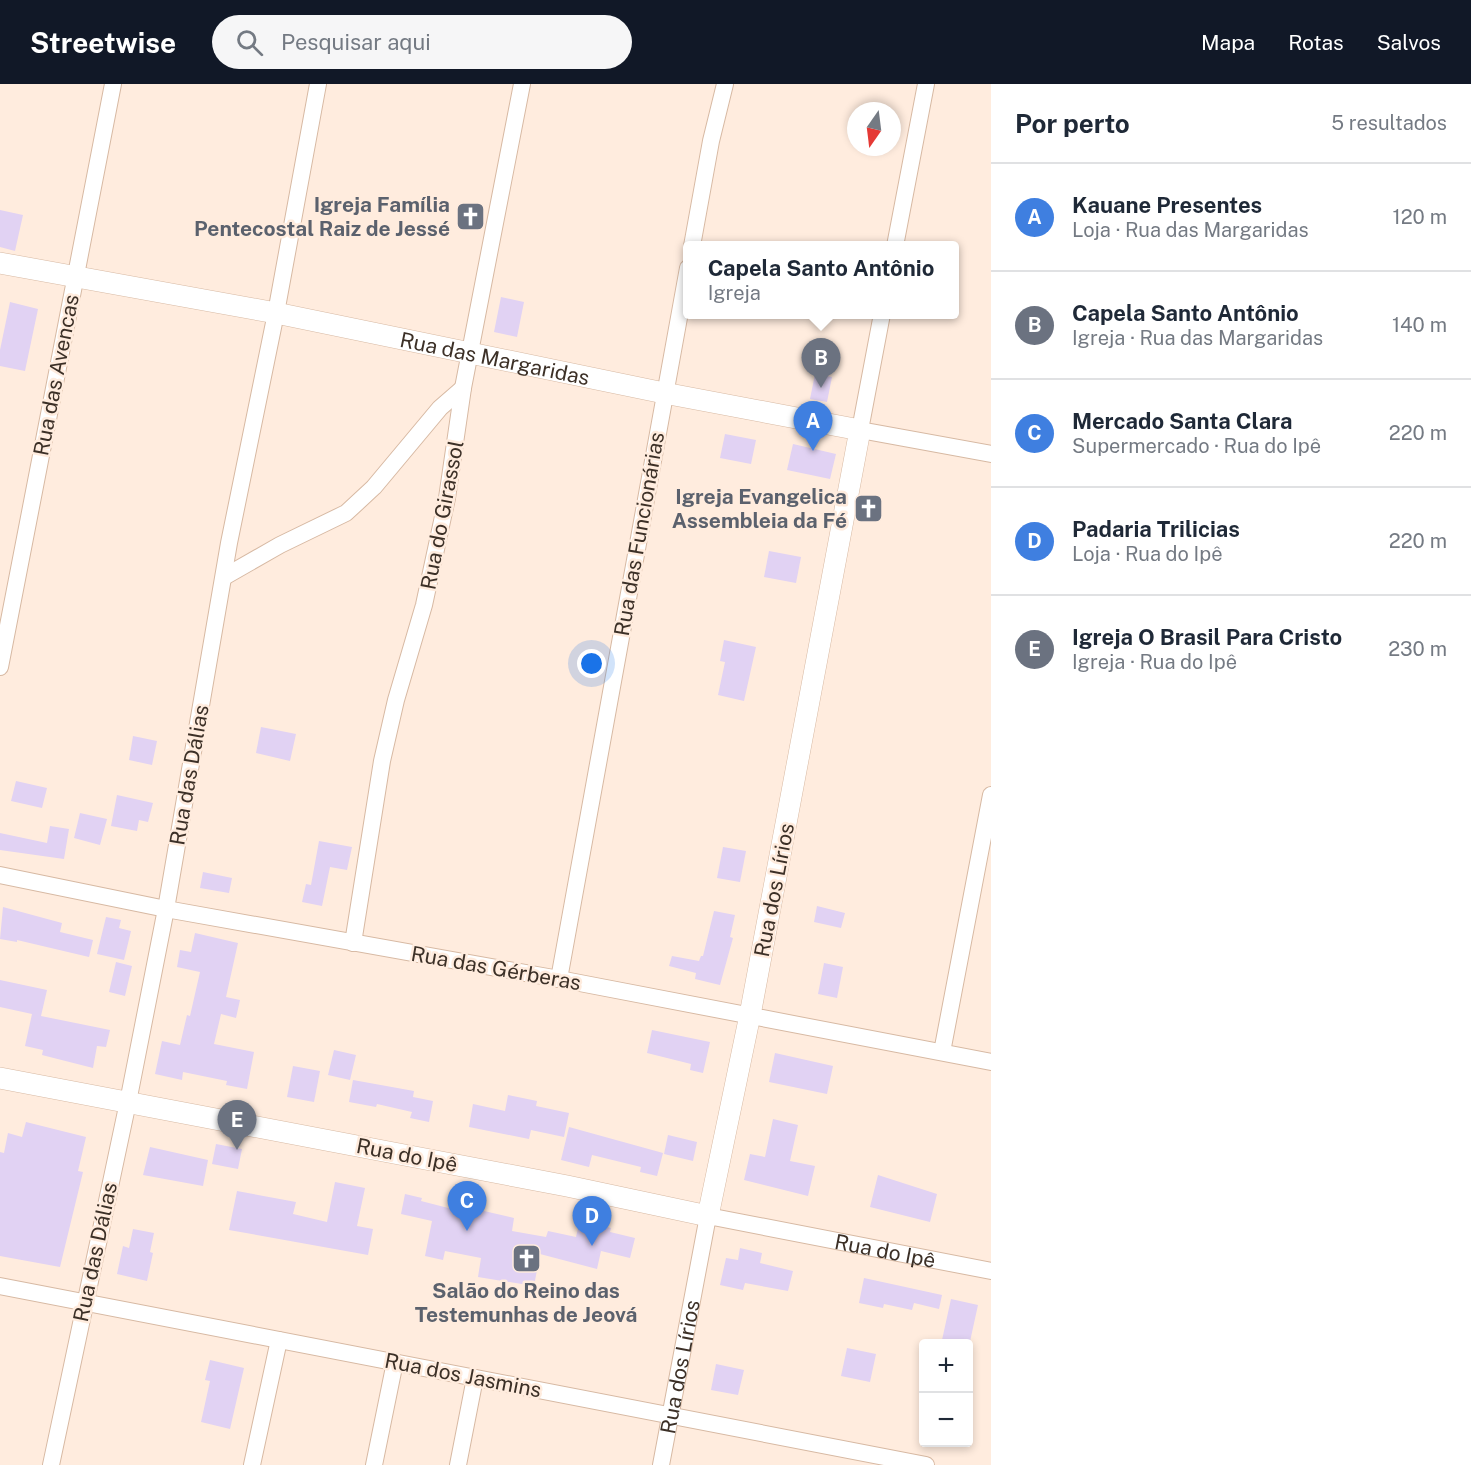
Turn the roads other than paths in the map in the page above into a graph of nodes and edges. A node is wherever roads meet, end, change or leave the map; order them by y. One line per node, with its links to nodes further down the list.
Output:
1 (113, 84): 9 (street, Rua das Avencas)
2 (318, 84): 11 (street, Rua das Dálias)
3 (522, 84): 13 (street, Rua do Girassol)
4 (725, 84): 6 (street)
5 (926, 84): 7 (street)
6 (693, 241)
7 (896, 241)
8 (0, 263): 9 (street, Rua das Margaridas)
9 (75, 275): 11 (street, Rua das Margaridas); 19 (street, Rua das Avencas)
10 (683, 289): 15 (street, Rua das Funcionárias)
11 (276, 314): 13 (street, Rua das Margaridas); 18 (street, Rua das Dálias)
12 (881, 319): 16 (street, Rua dos Lírios)
13 (471, 354): 14 (street, Rua do Girassol); 15 (street, Rua das Margaridas)
14 (463, 388): 18 (street); 23 (street, Rua do Girassol)
15 (664, 393): 16 (street, Rua das Margaridas); 24 (street, Rua das Funcionárias)
16 (860, 430): 17 (street, Rua das Margaridas); 25 (street, Rua dos Lírios)
17 (991, 454)
18 (224, 577): 22 (street, Rua das Dálias)
19 (0, 667)
20 (991, 795): 26 (street)
21 (0, 875): 22 (street, Rua das Gérberas)
22 (166, 909): 23 (street, Rua das Gérberas); 29 (street, Rua das Dálias)
23 (353, 943): 24 (street, Rua das Gérberas)
24 (560, 979): 25 (street, Rua das Gérberas)
25 (750, 1015): 26 (street, Rua das Gérberas); 30 (street, Rua dos Lírios)
26 (942, 1052): 27 (street, Rua das Gérberas)
27 (991, 1062)
28 (0, 1078): 29 (street, Rua do Ipê)
29 (128, 1102): 30 (street, Rua do Ipê); 33 (street, Rua das Dálias)
30 (708, 1216): 31 (street, Rua do Ipê); 37 (street, Rua dos Lírios)
31 (991, 1271)
32 (0, 1286): 33 (street, Rua dos Jasmins)
33 (84, 1302): 34 (street, Rua dos Jasmins); 39 (street, Rua das Dálias)
34 (279, 1340): 35 (street, Rua dos Jasmins); 40 (street)
35 (395, 1362): 36 (street, Rua dos Jasmins); 41 (street)
36 (475, 1378): 37 (street, Rua dos Jasmins); 42 (street)
37 (670, 1414): 38 (street, Rua dos Jasmins); 43 (street, Rua dos Lírios)
38 (866, 1459): 44 (street, Rua dos Jasmins)
39 (51, 1465)
40 (252, 1465)
41 (374, 1465)
42 (458, 1465)
43 (661, 1465)
44 (926, 1465)

